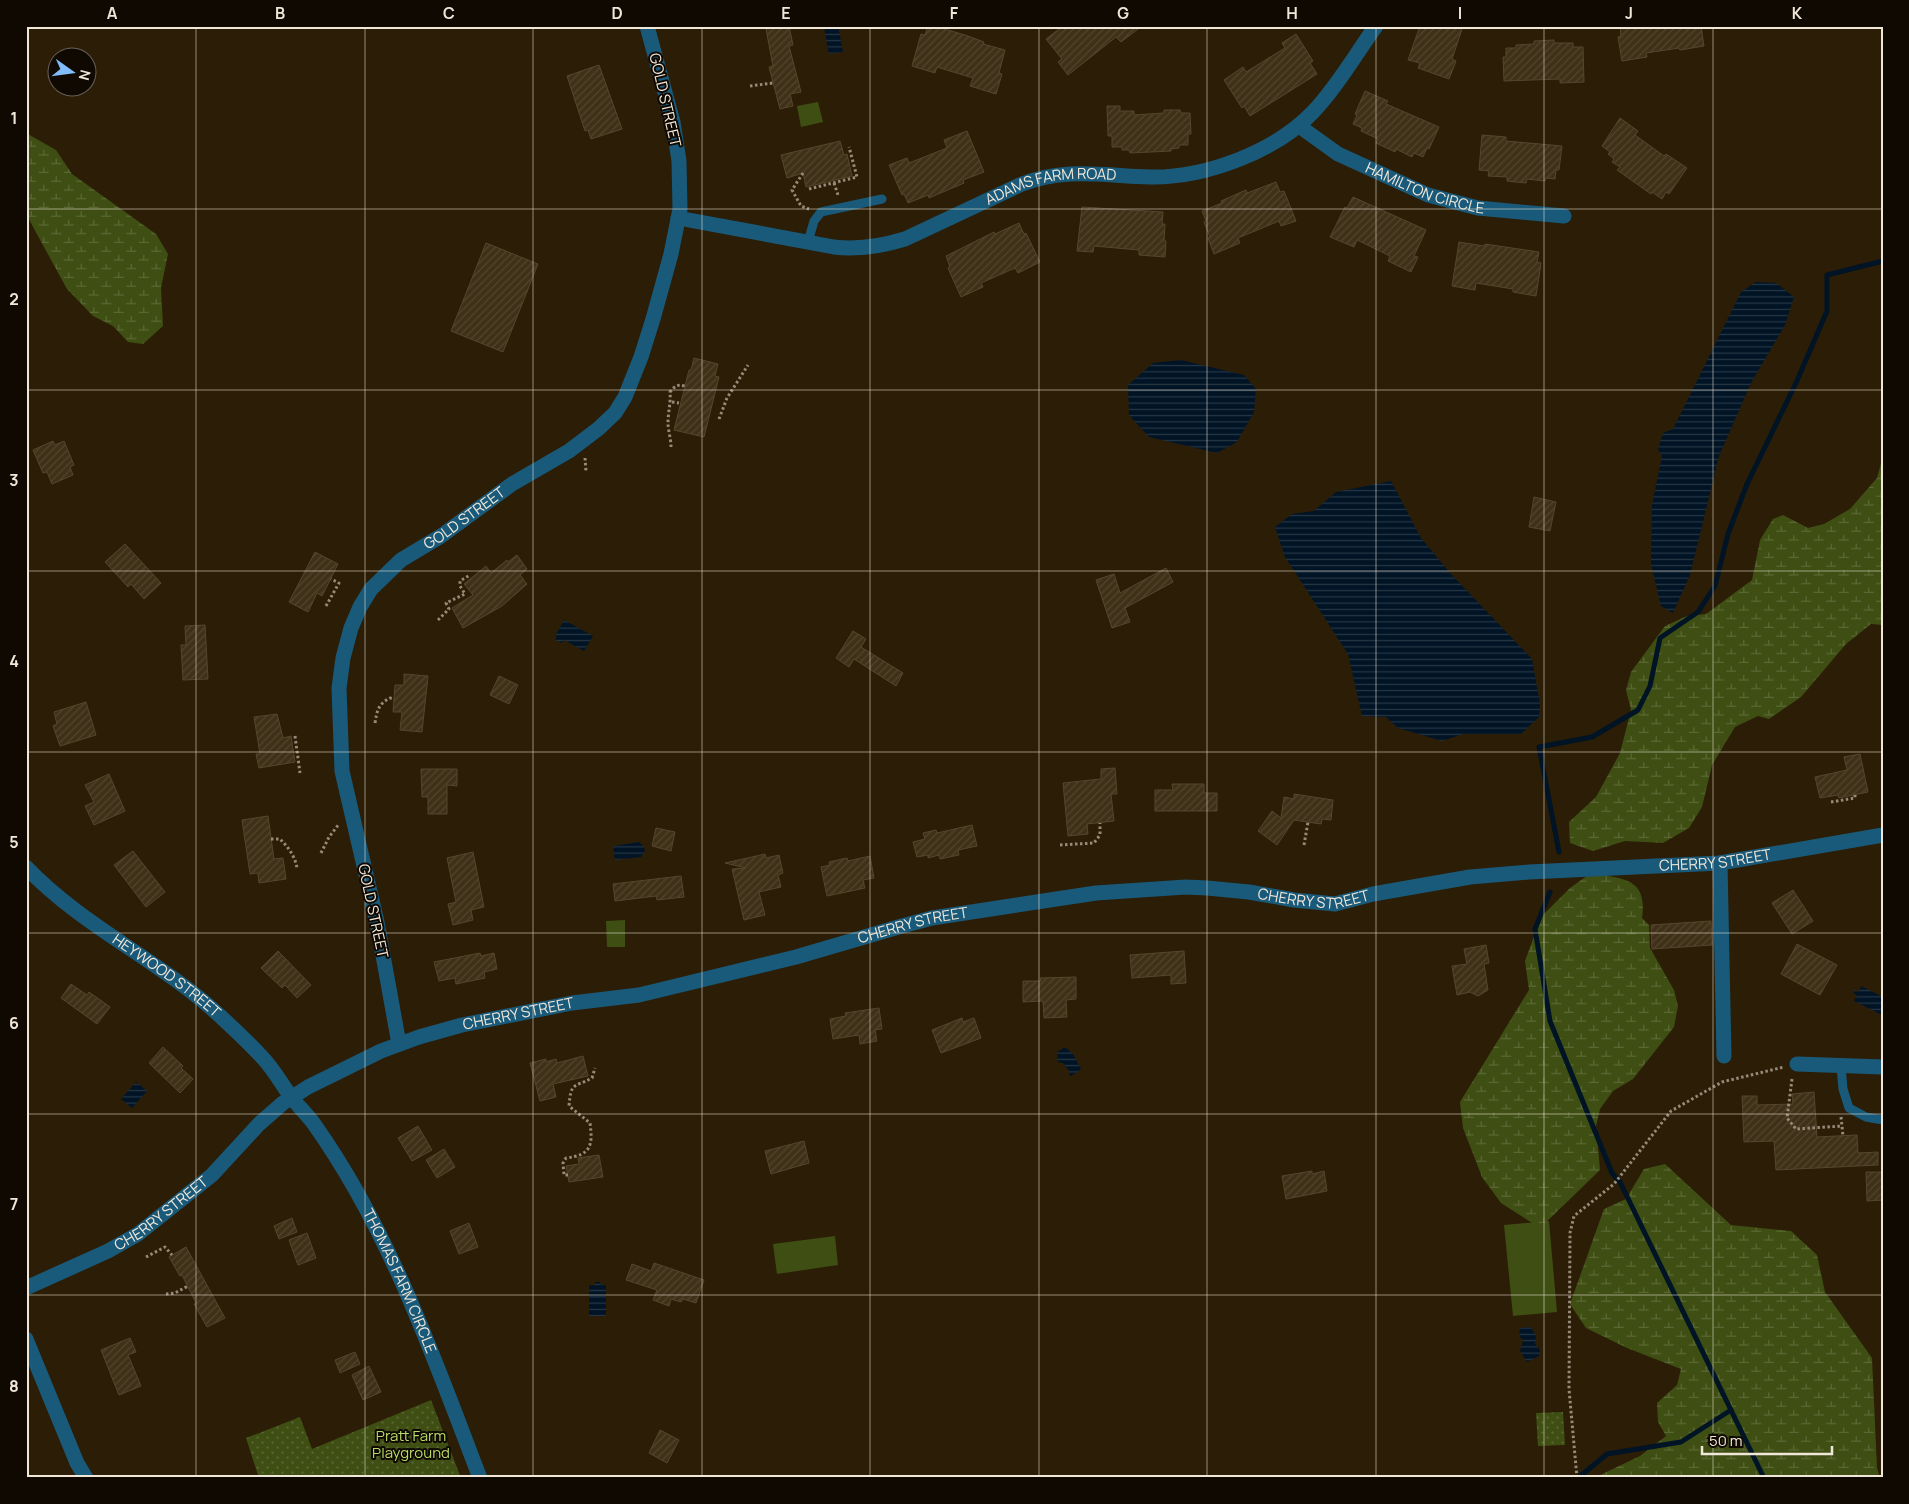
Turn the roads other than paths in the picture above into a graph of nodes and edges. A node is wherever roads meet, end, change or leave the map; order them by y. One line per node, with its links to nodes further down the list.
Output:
1 (647, 26): 6 (street, GOLD STREET)
2 (1376, 26): 3 (street, ADAMS FARM ROAD)
3 (1299, 126): 5 (street, HAMILTON CIRCLE); 7 (street, ADAMS FARM ROAD)
4 (882, 199): 7 (lane)
5 (1564, 216)
6 (678, 218): 7 (street, ADAMS FARM ROAD); 11 (street, GOLD STREET)
7 (808, 242)
8 (1883, 836): 9 (street, CHERRY STREET)
9 (1720, 863): 11 (street, CHERRY STREET); 12 (street)
10 (29, 874): 16 (street, HEYWOOD STREET)
11 (399, 1044): 16 (street, CHERRY STREET)
12 (1724, 1056)
13 (1797, 1064): 14 (street)
14 (1841, 1066): 15 (street); 17 (lane)
15 (1883, 1067)
16 (291, 1097): 18 (street, CHERRY STREET); 21 (street, THOMAS FARM CIRCLE)
17 (1883, 1120)
18 (26, 1288)
19 (26, 1339): 20 (street)
20 (86, 1478)
21 (480, 1478)

